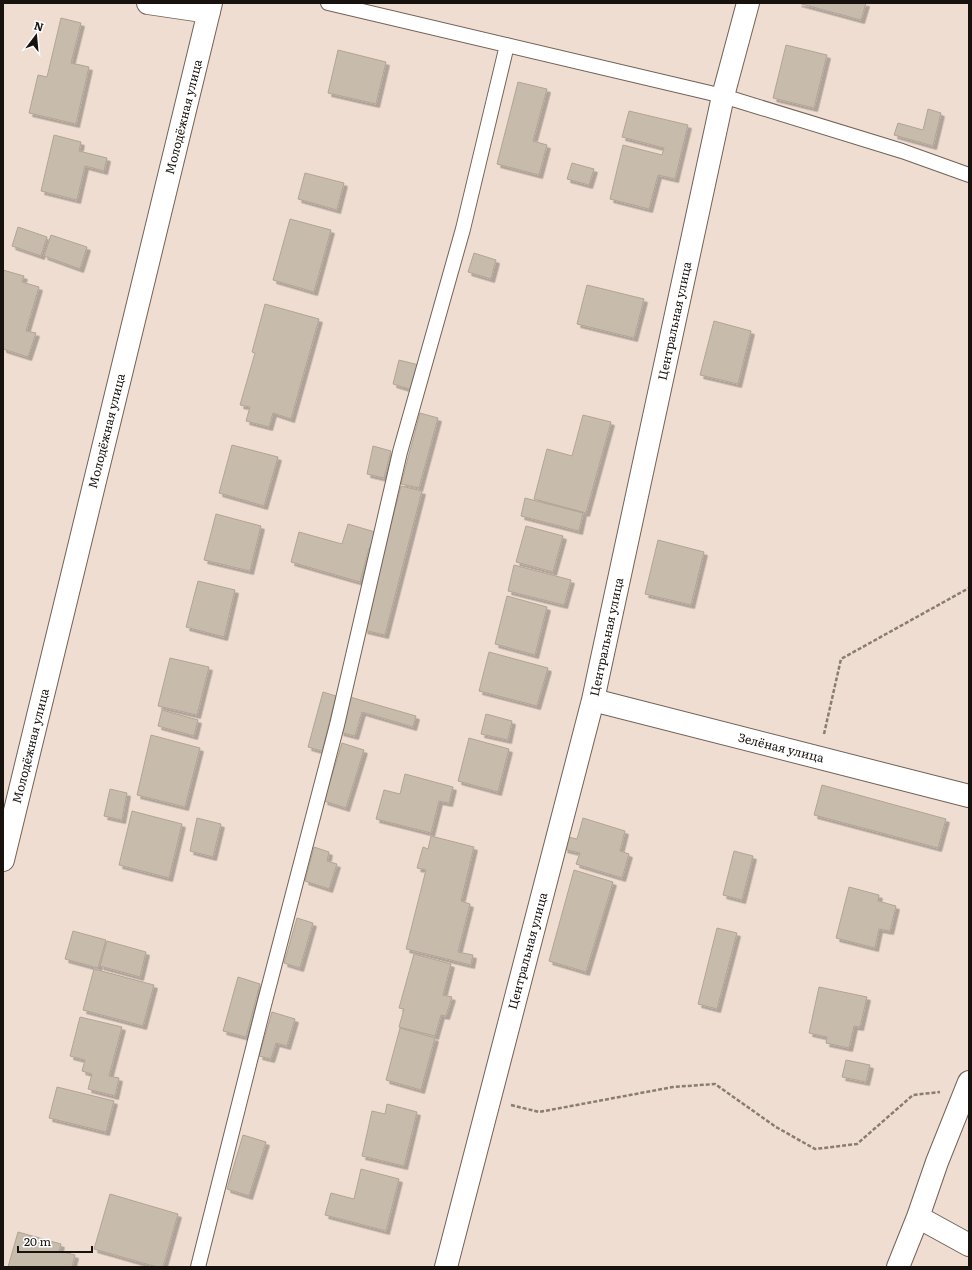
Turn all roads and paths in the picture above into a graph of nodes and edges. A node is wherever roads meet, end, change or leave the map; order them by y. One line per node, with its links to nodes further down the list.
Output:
1 (148, 3): 4 (street)
2 (328, 3): 5 (lane)
3 (748, 3): 6 (street, Центральная улица)
4 (210, 8): 12 (street, Молодёжная улица)
5 (507, 45): 6 (lane); 17 (lane)
6 (723, 96): 7 (lane); 9 (street, Центральная улица)
7 (969, 175)
8 (969, 588): 10 (path)
9 (593, 700): 10 (street, Зелёная улица); 14 (street, Центральная улица)
10 (819, 757): 11 (street, Зелёная улица)
11 (969, 796)
12 (3, 860)
13 (968, 1085): 14 (path); 15 (street)
14 (489, 1100): 18 (street, Центральная улица)
15 (918, 1217): 16 (street); 19 (street)
16 (969, 1245)
17 (198, 1267)
18 (446, 1267)
19 (898, 1267)

